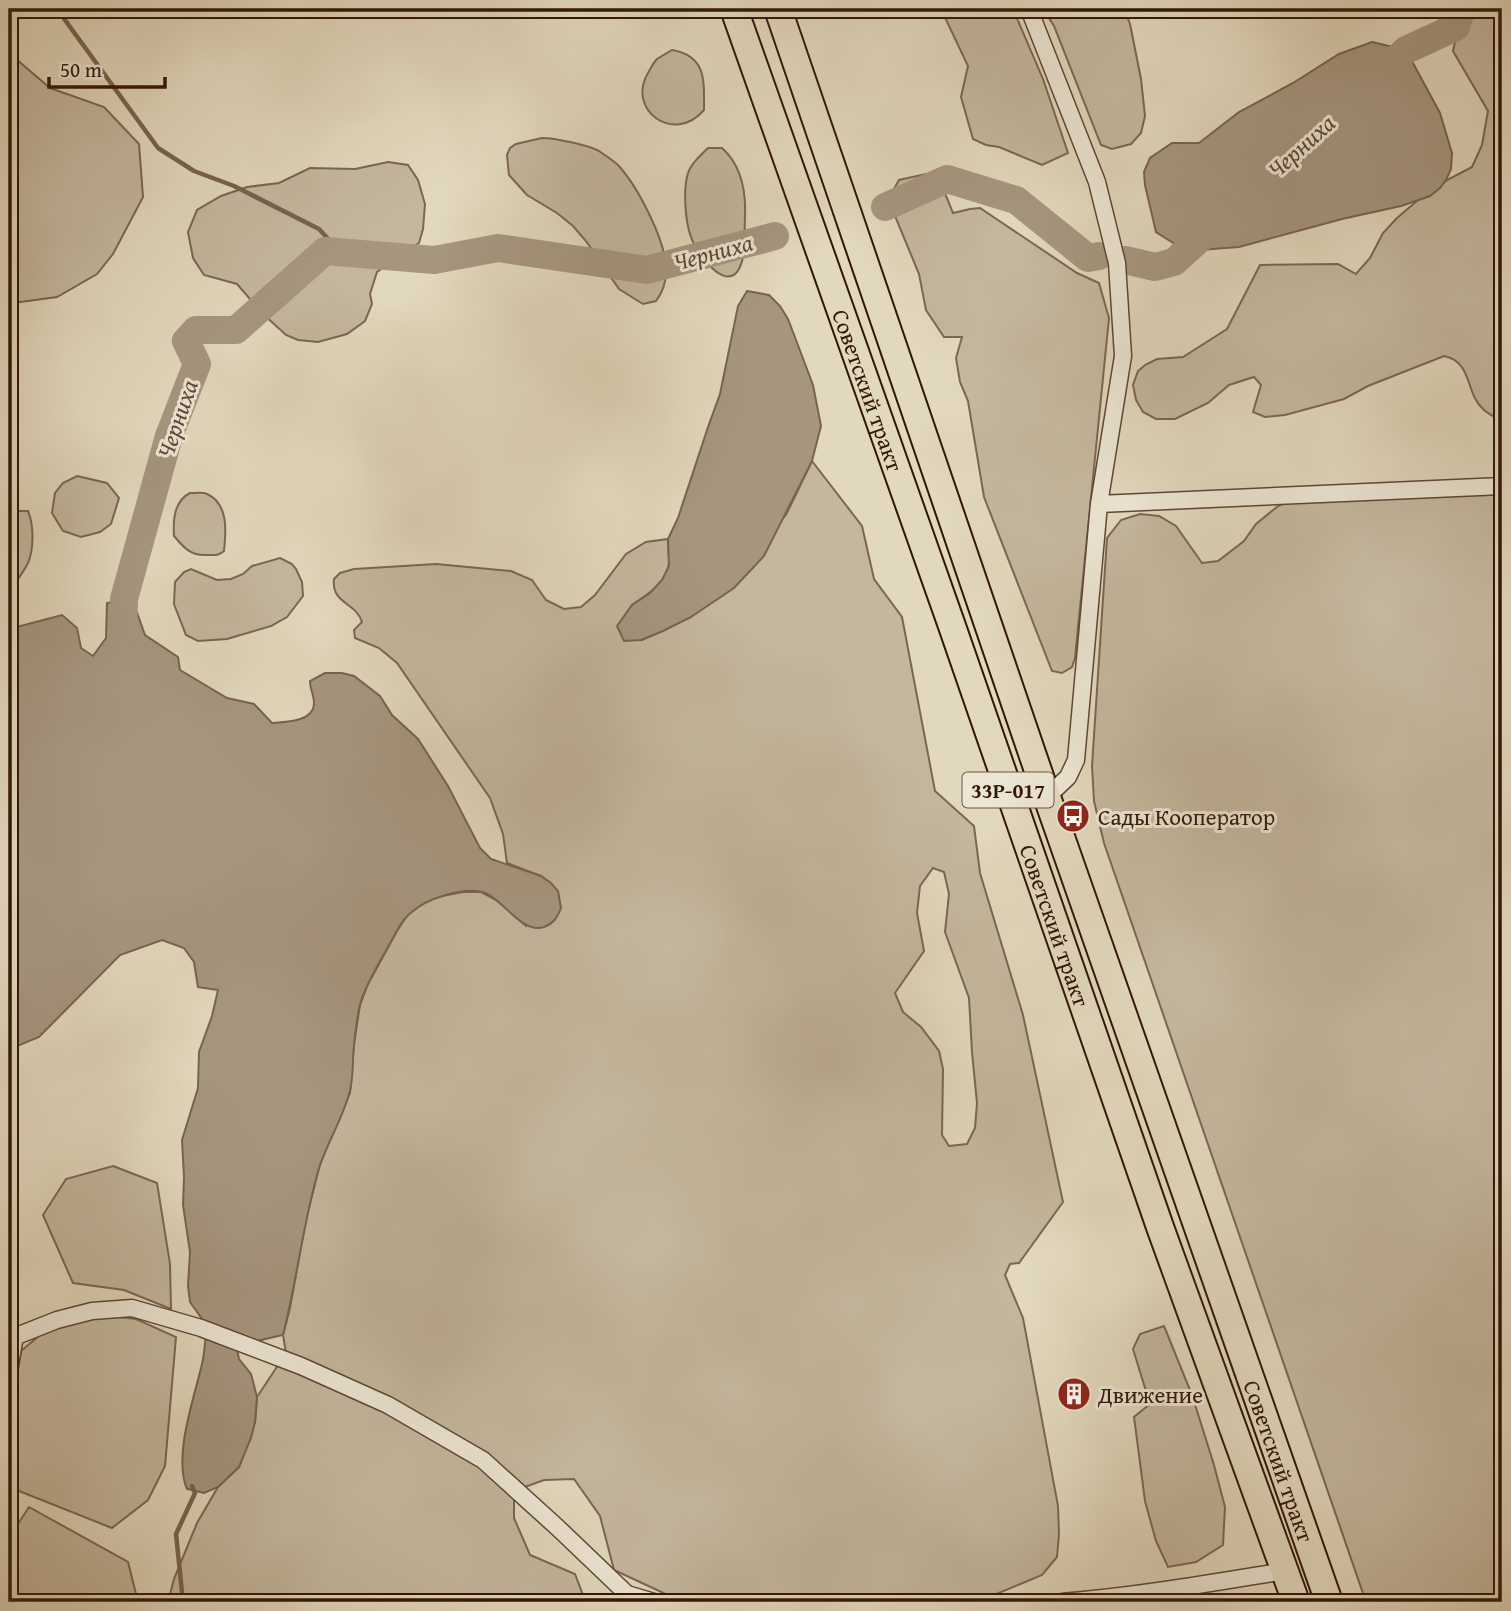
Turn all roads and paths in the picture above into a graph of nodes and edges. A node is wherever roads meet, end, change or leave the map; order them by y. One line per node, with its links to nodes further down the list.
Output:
1 (734, 9): 9 (highway, Советский тракт / 33Р-017)
2 (778, 9): 6 (highway, Советский тракт / 33Р-017)
3 (1029, 9): 5 (street)
4 (1502, 486): 5 (street)
5 (1099, 505): 6 (street)
6 (1047, 797): 14 (highway, Советский тракт / 33Р-017)
7 (12, 1337): 8 (street); 11 (street)
8 (9, 1370)
9 (1285, 1571): 10 (street); 13 (highway, Советский тракт / 33Р-017)
10 (1098, 1601): 12 (street)
11 (654, 1602)
12 (1062, 1602)
13 (1296, 1602)
14 (1329, 1602)

